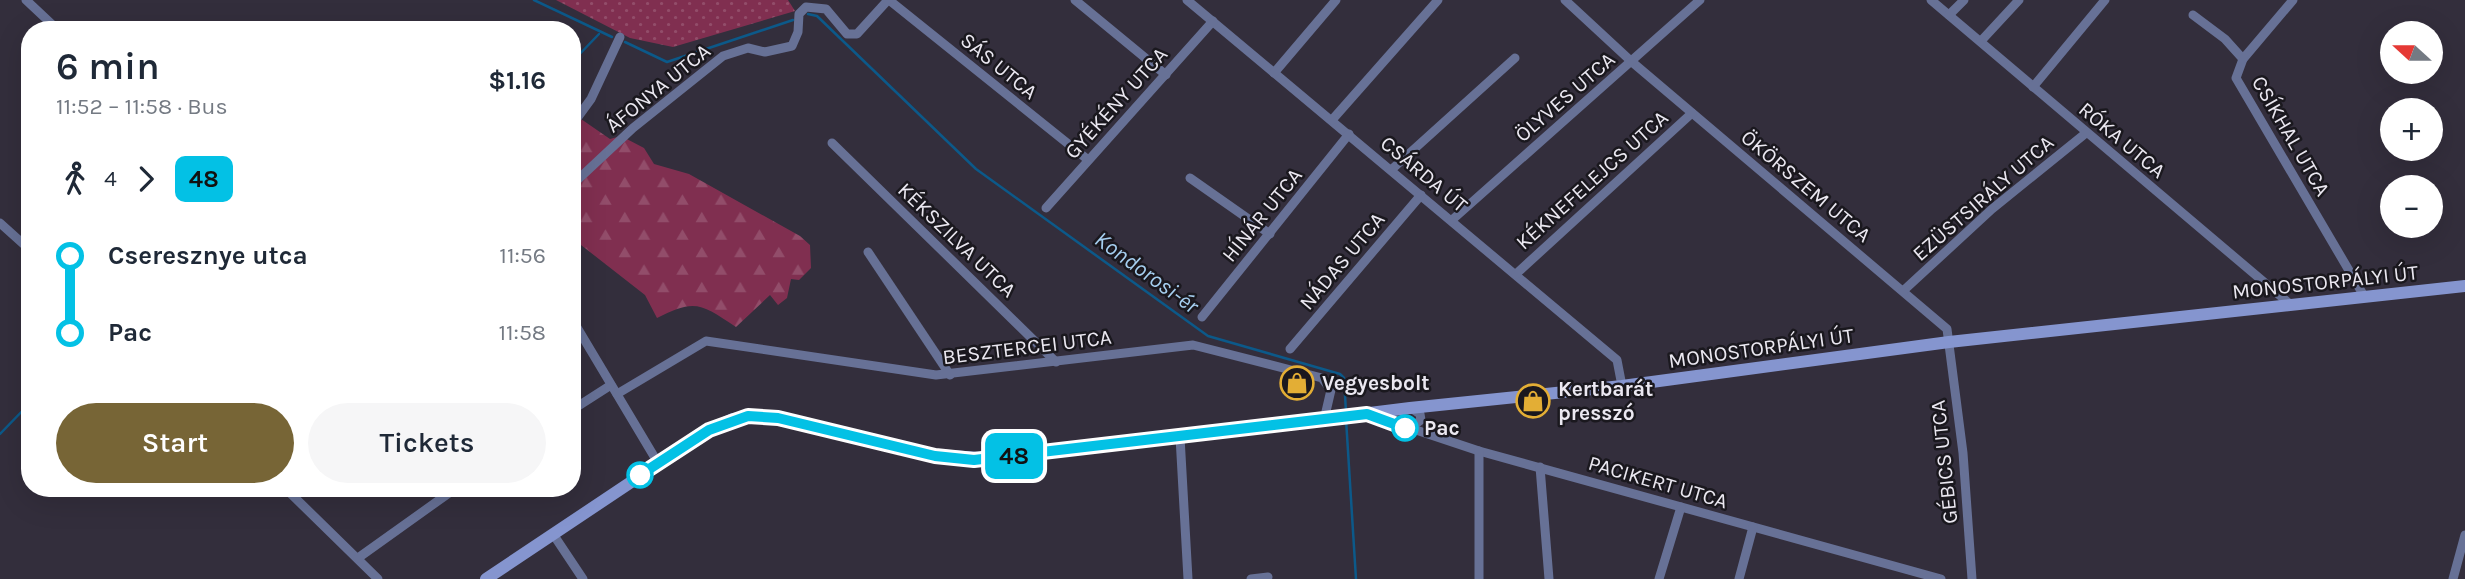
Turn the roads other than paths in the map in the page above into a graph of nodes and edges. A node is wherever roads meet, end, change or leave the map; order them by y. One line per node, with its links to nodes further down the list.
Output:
1 (26, 0): 16 (street)
2 (889, 0): 32 (street, SÁS UTCA); 34 (street, ÁFONYA UTCA)
3 (1075, 0): 24 (street)
4 (1187, 0): 17 (street, CSÁRDA ÚT)
5 (1336, 0): 23 (street)
6 (1438, 0): 28 (street)
7 (1564, 0): 22 (street, ÖKÖRSZEM UTCA)
8 (1700, 0): 22 (street, ÖLYVES UTCA)
9 (1931, 0): 14 (street, RÓKA UTCA)
10 (1964, 0): 14 (street)
11 (2019, 0): 19 (street)
12 (2105, 0): 25 (street)
13 (2293, 0): 21 (street, CSÍKHAL UTCA)
14 (1949, 15): 19 (street, RÓKA UTCA)
15 (2193, 15): 21 (street)
16 (48, 21)
17 (1213, 22): 23 (street, CSÁRDA ÚT); 24 (street, GYÉKÉNY UTCA)
18 (620, 37): 26 (street, ÁFONYA UTCA)
19 (1980, 41): 25 (street, RÓKA UTCA)
20 (1515, 58): 33 (street)
21 (2243, 59): 46 (street, CSÍKHAL UTCA)
22 (1632, 62): 27 (street, ÖKÖRSZEM UTCA); 38 (street, ÖLYVES UTCA)
23 (1274, 73): 28 (street, CSÁRDA ÚT)
24 (1166, 75): 32 (street, GYÉKÉNY UTCA)
25 (2033, 87): 29 (street, RÓKA UTCA)
26 (581, 113)
27 (1692, 113): 43 (street, KÉKNEFELEJCS UTCA); 45 (street, ÖKÖRSZEM UTCA)
28 (1332, 120): 30 (street, CSÁRDA ÚT)
29 (2086, 133): 45 (street, EZÜSTSIRÁLY UTCA); 47 (street, RÓKA UTCA)
30 (1349, 134): 33 (street, CSÁRDA ÚT); 40 (street, HÍNÁR UTCA)
31 (832, 143): 52 (street, KÉKSZILVA UTCA)
32 (1087, 159): 37 (street, GYÉKÉNY UTCA)
33 (1391, 170): 36 (street, CSÁRDA ÚT)
34 (581, 177)
35 (1190, 178): 40 (street)
36 (1421, 195): 38 (street, CSÁRDA ÚT); 51 (street, NÁDAS UTCA)
37 (1046, 208)
38 (1452, 220): 43 (street, CSÁRDA ÚT)
39 (0, 223): 41 (street)
40 (1270, 234): 48 (street, HÍNÁR UTCA)
41 (21, 242)
42 (868, 251): 53 (street)
43 (1516, 274): 54 (street, CSÁRDA ÚT)
44 (2465, 286): 46 (street, MONOSTORPÁLYI ÚT)
45 (1903, 291): 50 (street, ÖKÖRSZEM UTCA)
46 (2364, 296): 47 (street, MONOSTORPÁLYI ÚT)
47 (2291, 305): 50 (street, MONOSTORPÁLYI ÚT)
48 (1202, 317)
49 (581, 334): 55 (street)
50 (1949, 342): 54 (street, MONOSTORPÁLYI ÚT); 83 (street, GÉBICS UTCA)
51 (1290, 349)
52 (1056, 362): 53 (street, BESZTERCEI UTCA); 59 (street, BESZTERCEI UTCA)
53 (950, 375): 55 (street, BESZTERCEI UTCA)
54 (1622, 386): 57 (street, MONOSTORPÁLYI ÚT)
55 (614, 389): 56 (street, BESZTERCEI UTCA); 63 (street)
56 (581, 406)
57 (1410, 408): 58 (street, MONOSTORPÁLYI ÚT); 60 (street)
58 (1367, 414): 59 (street, MONOSTORPÁLYI ÚT); 60 (street, PACIKERT UTCA)
59 (1324, 420): 61 (street, MONOSTORPÁLYI ÚT)
60 (1409, 429): 62 (street, PACIKERT UTCA)
61 (1180, 437): 63 (street, MONOSTORPÁLYI ÚT); 76 (street)
62 (1479, 451): 64 (street, PACIKERT UTCA); 78 (street)
63 (658, 463): 69 (street, MONOSTORPÁLYI ÚT)
64 (1540, 467): 67 (street, PACIKERT UTCA); 79 (street)
65 (297, 497): 71 (street)
66 (443, 497): 71 (street)
67 (1682, 507): 68 (street, PACIKERT UTCA); 80 (street)
68 (1752, 527): 81 (street); 82 (street, PACIKERT UTCA)
69 (553, 534): 74 (street, MONOSTORPÁLYI ÚT); 75 (street)
70 (2465, 535): 84 (street)
71 (358, 558): 73 (street)
72 (1268, 577): 77 (street)
73 (378, 579)
74 (486, 579)
75 (583, 579)
76 (1188, 579)
77 (1251, 579)
78 (1479, 579)
79 (1549, 579)
80 (1660, 579)
81 (1738, 579)
82 (1941, 579)
83 (1972, 579)
84 (2452, 579)

